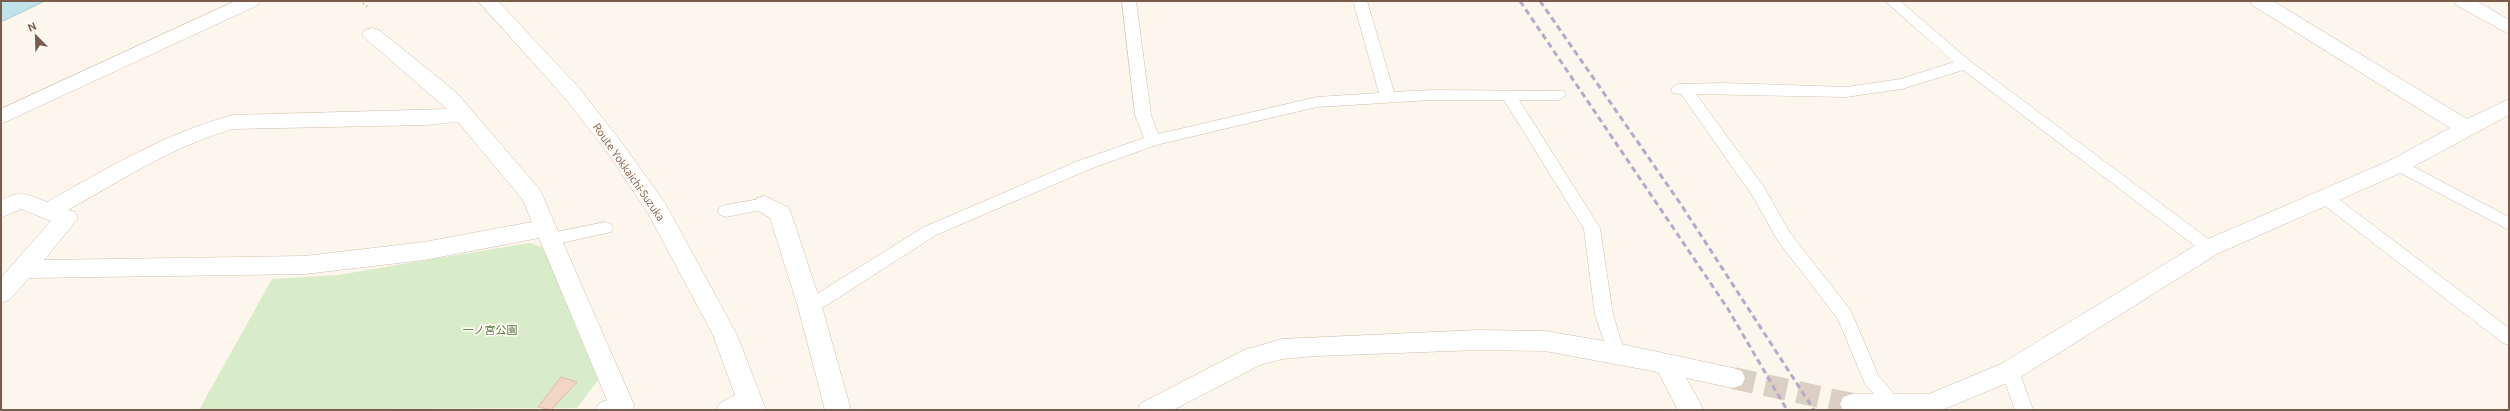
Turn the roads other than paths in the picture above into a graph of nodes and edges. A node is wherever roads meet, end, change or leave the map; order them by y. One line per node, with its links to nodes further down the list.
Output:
1 (251, 1): 16 (street)
2 (487, 1): 39 (street, Route Yokkaichi-Suzuka)
3 (1129, 1): 18 (lane)
4 (1360, 1): 13 (lane)
5 (1892, 1): 10 (lane)
6 (2259, 1): 17 (street)
7 (2463, 1): 8 (street)
8 (2509, 28)
9 (372, 34): 15 (street)
10 (1965, 64): 28 (lane); 38 (lane)
11 (1560, 95): 12 (lane)
12 (1509, 96): 13 (lane); 33 (lane)
13 (1388, 97): 18 (lane)
14 (2509, 106): 17 (street)
15 (462, 114): 23 (street); 27 (street)
16 (1, 117)
17 (2467, 129): 19 (street)
18 (1154, 141): 31 (lane)
19 (2399, 165): 20 (street); 25 (lane)
20 (2326, 198): 28 (street); 32 (lane)
21 (764, 204): 24 (lane); 31 (street)
22 (1, 210): 23 (street)
23 (48, 211): 29 (street)
24 (726, 211)
25 (2509, 224)
26 (605, 228): 27 (lane)
27 (549, 234): 29 (street); 40 (street)
28 (2209, 248): 35 (street)
29 (22, 269): 30 (street)
30 (1, 294)
31 (810, 307): 41 (street)
32 (2509, 338)
33 (1616, 353): 34 (street); 42 (street)
34 (1667, 365): 36 (street); 43 (street)
35 (2010, 371): 38 (street); 44 (lane)
36 (1733, 378)
37 (1852, 404): 38 (street)
38 (1893, 404)
39 (744, 406)
40 (608, 410)
41 (838, 410)
42 (1150, 410)
43 (1691, 410)
44 (2024, 410)

